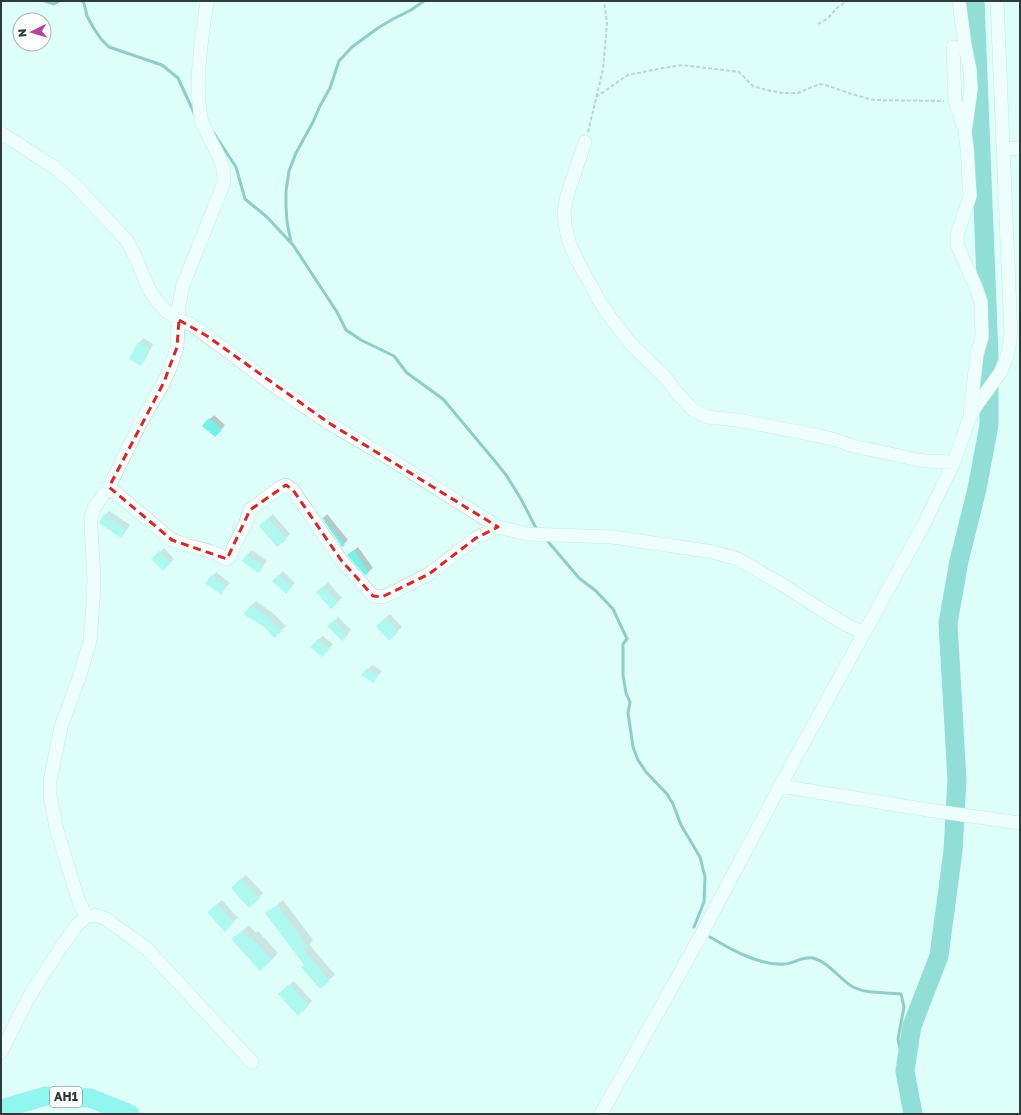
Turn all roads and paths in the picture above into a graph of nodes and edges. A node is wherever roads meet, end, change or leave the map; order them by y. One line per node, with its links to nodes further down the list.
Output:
1 (207, 1): 15 (street)
2 (604, 1): 8 (path)
3 (847, 1): 6 (path)
4 (959, 1): 10 (street)
5 (997, 1): 14 (street)
6 (818, 24)
7 (953, 47): 9 (street)
8 (596, 97): 9 (path); 12 (path)
9 (955, 101): 10 (street)
10 (965, 132): 17 (street)
11 (1, 133): 15 (street)
12 (585, 142): 18 (street)
13 (1020, 148): 14 (street)
14 (1004, 149): 16 (street)
15 (179, 320): 19 (street); 20 (street)
16 (1015, 343): 17 (street)
17 (969, 420): 18 (street)
18 (954, 462): 21 (street)
19 (109, 487): 20 (street); 24 (street)
20 (498, 527): 21 (street)
21 (864, 633): 22 (street)
22 (780, 786): 23 (street); 31 (street)
23 (1020, 823)
24 (86, 917): 25 (street); 26 (street)
25 (1, 1052)
26 (252, 1062)
27 (1, 1109): 30 (highway, AH1)
28 (14, 1114): 29 (highway)
29 (115, 1114)
30 (130, 1114)
31 (601, 1114)

